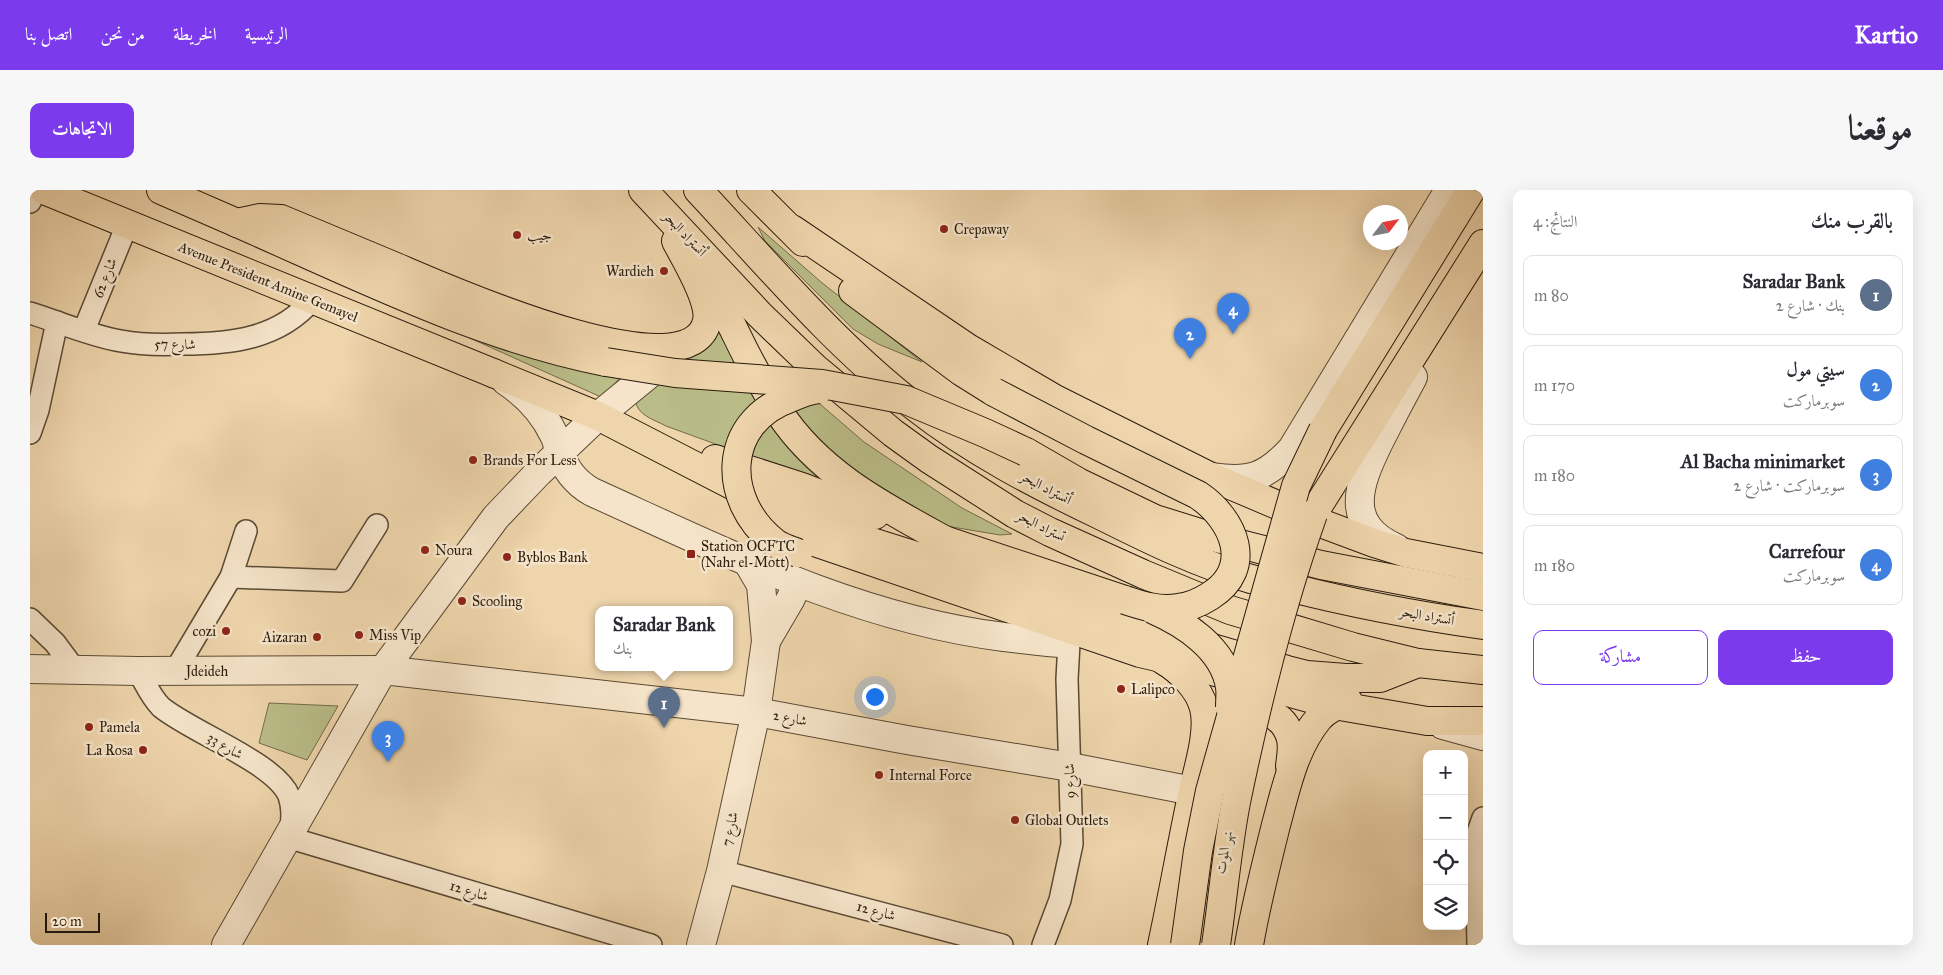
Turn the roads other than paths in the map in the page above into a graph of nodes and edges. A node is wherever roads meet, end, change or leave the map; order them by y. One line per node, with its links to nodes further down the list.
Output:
1 (36, 190): 10 (street)
2 (44, 190): 12 (highway, Avenue President Amine Gemayel)
3 (161, 190): 11 (highway)
4 (637, 190): 14 (highway)
5 (643, 190): 17 (highway, أتستراد البحر)
6 (698, 190): 41 (highway, أتستراد البحر)
7 (751, 190): 13 (highway)
8 (1449, 190): 29 (street)
9 (1471, 190): 55 (highway, bridge)
10 (30, 202)
11 (237, 223): 22 (highway); 24 (highway, bridge)
12 (127, 225): 18 (highway, Avenue President Amine Gemayel); 21 (street, شارع 62)
13 (792, 229): 29 (highway); 39 (highway, bridge)
14 (676, 241): 22 (highway); 32 (highway)
15 (1483, 244): 73 (highway, bridge)
16 (1483, 267): 33 (street)
17 (726, 279): 45 (highway, تستراد البحر)
18 (312, 300): 21 (street, شارع 57); 23 (highway, Avenue President Amine Gemayel)
19 (30, 313): 20 (street, شارع 57)
20 (57, 322): 21 (street, شارع 57); 26 (street)
21 (84, 330)
22 (690, 342): 25 (street)
23 (493, 373): 25 (highway, Avenue President Amine Gemayel); 27 (street)
24 (840, 388): 38 (highway, bridge); 43 (highway, bridge)
25 (598, 416): 27 (street); 28 (highway, Avenue President Amine Gemayel)
26 (30, 433)
27 (559, 452): 34 (street); 48 (street)
28 (676, 455): 32 (highway); 44 (highway); 45 (highway)
29 (1209, 476): 33 (highway)
30 (377, 525): 36 (street)
31 (246, 531): 36 (street)
32 (948, 542): 39 (highway)
33 (1406, 553): 35 (highway)
34 (747, 561): 37 (street); 42 (street)
35 (1483, 568)
36 (232, 577): 51 (street)
37 (798, 583): 42 (street); 43 (street)
38 (1483, 596)
39 (1137, 604): 55 (highway, bridge)
40 (30, 619): 47 (street)
41 (1483, 625)
42 (766, 641): 54 (street, شارع 7)
43 (1067, 643): 44 (highway); 59 (street, شارع 9)
44 (1150, 655): 52 (highway); 61 (highway)
45 (1418, 662): 49 (highway)
46 (30, 669): 47 (street, Jdeideh)
47 (75, 670): 50 (street, Jdeideh)
48 (383, 670): 51 (street, Jdeideh); 54 (street, شارع 2); 63 (street)
49 (1483, 670)
50 (138, 671): 51 (street, Jdeideh); 63 (street, شارع 33)
51 (175, 671)
52 (1334, 706): 53 (highway); 56 (highway); 60 (highway)
53 (1483, 708)
54 (756, 712): 59 (street, شارع 2); 65 (street, شارع 7)
55 (1230, 720): 72 (highway, bridge)
56 (1427, 721): 57 (highway); 58 (street)
57 (1483, 721)
58 (1483, 736)
59 (1070, 767): 61 (street, شارع 2); 70 (street, شارع 9)
60 (1290, 775): 64 (highway); 74 (highway)
61 (1193, 791): 64 (highway)
62 (1483, 818): 75 (street)
63 (289, 834): 66 (street); 67 (street, شارع 12)
64 (1182, 852): 71 (highway)
65 (721, 871): 68 (street, شارع 7); 69 (street, شارع 12)
66 (232, 939)
67 (651, 945)
68 (701, 945)
69 (1002, 945)
70 (1043, 945)
71 (1162, 945)
72 (1185, 945)
73 (1216, 945)
74 (1249, 945)
75 (1478, 945)

